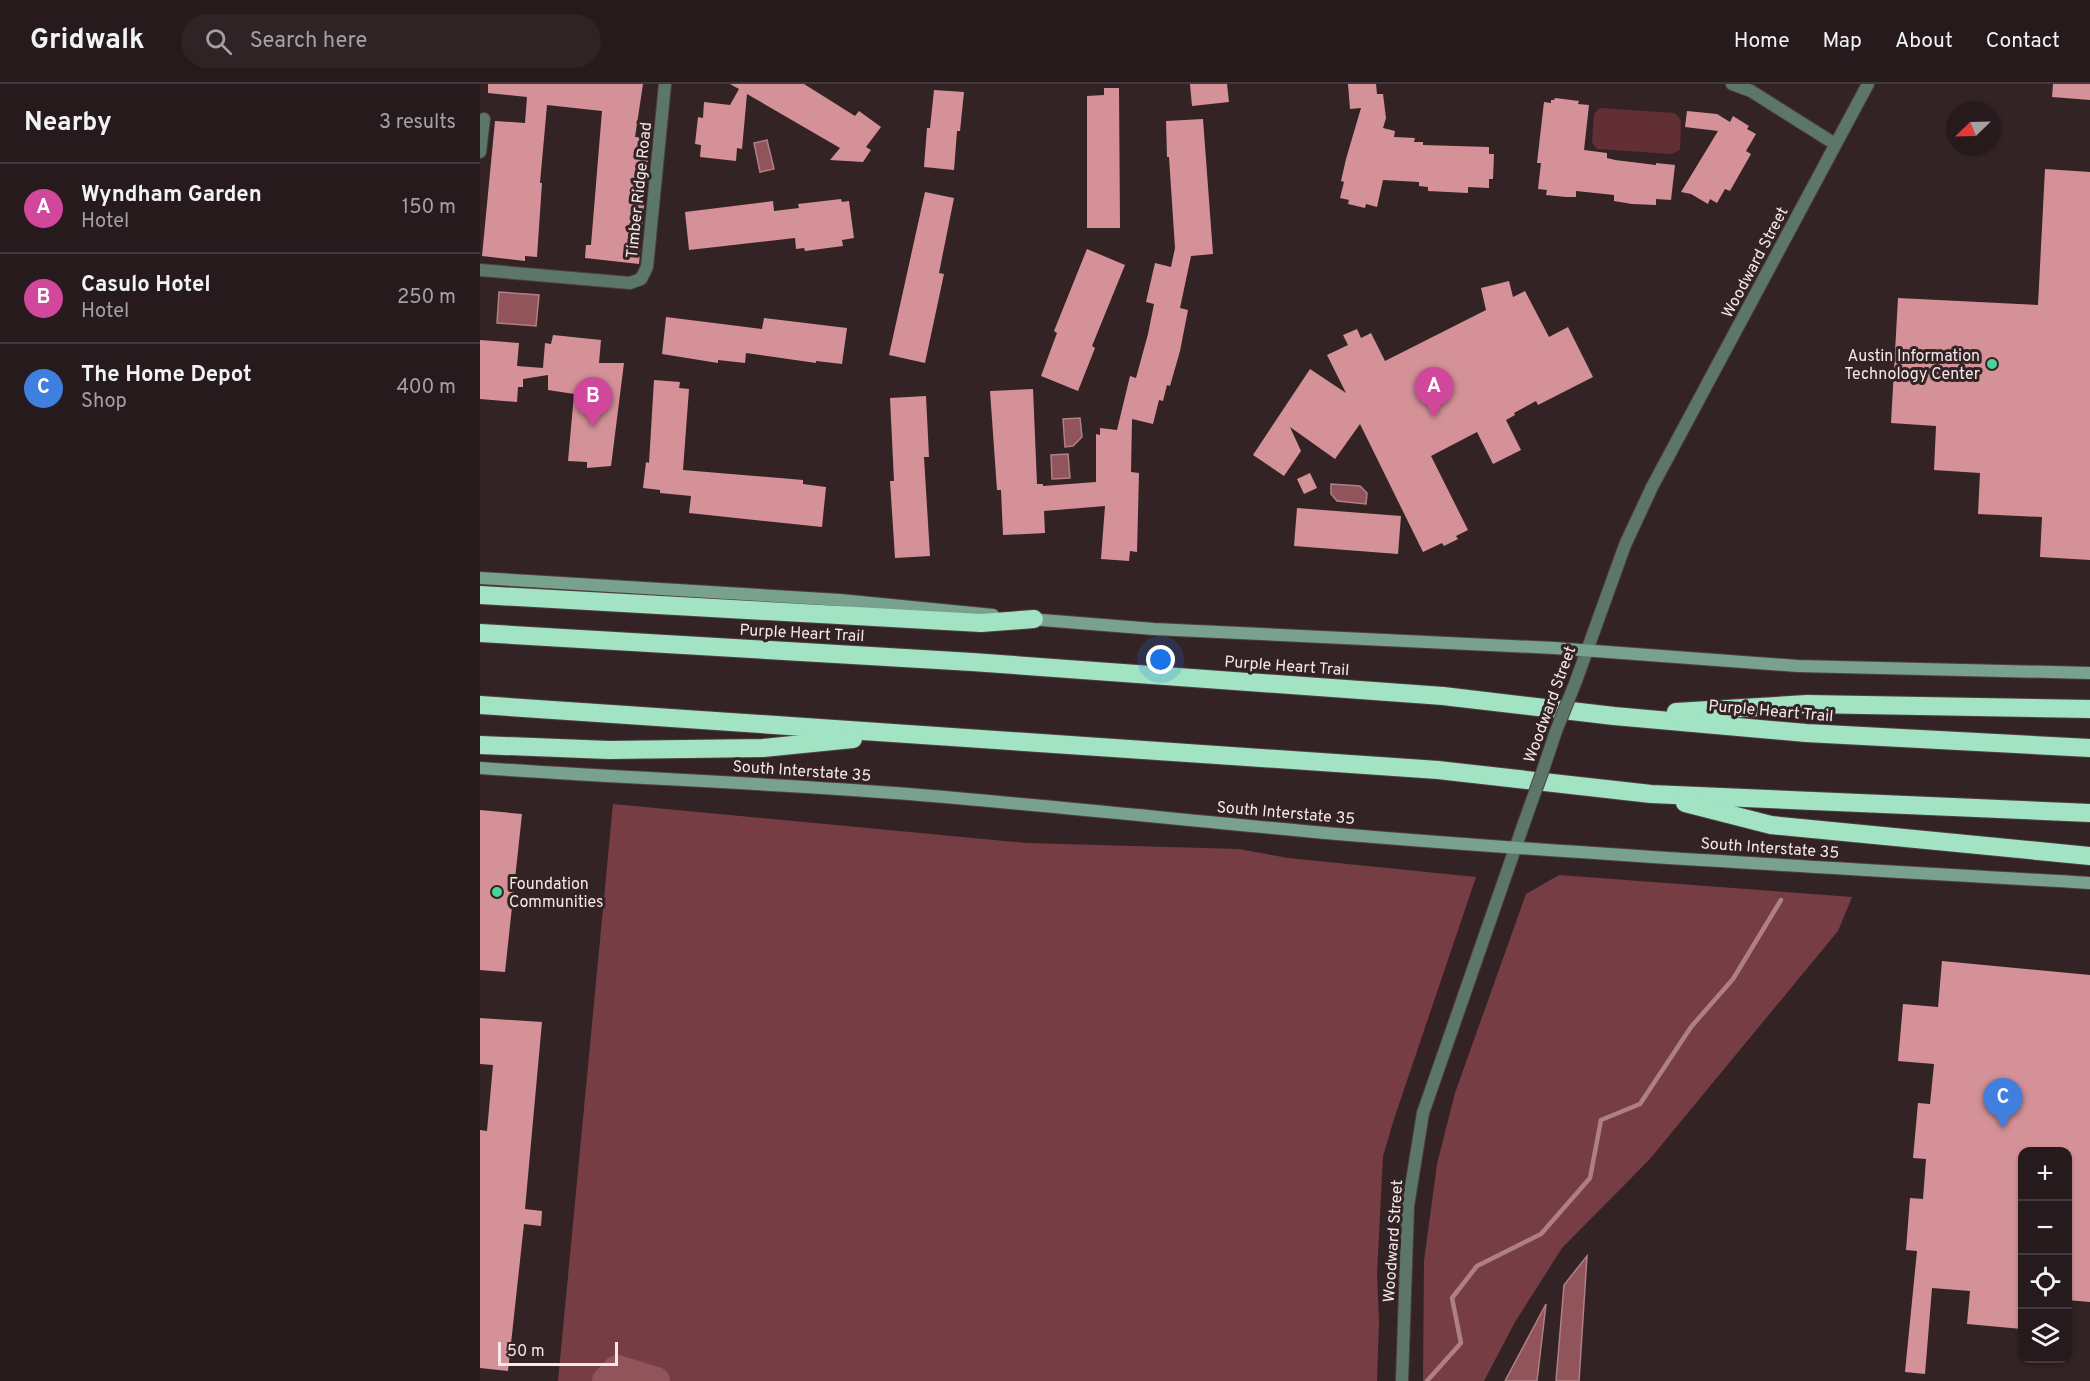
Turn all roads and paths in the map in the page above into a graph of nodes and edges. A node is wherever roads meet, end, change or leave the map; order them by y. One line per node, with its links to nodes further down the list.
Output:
1 (665, 84): 7 (street, Timber Ridge Road)
2 (1732, 84): 5 (street)
3 (1868, 84): 5 (street, Woodward Street)
4 (484, 119): 6 (street)
5 (1835, 144): 12 (street, Woodward Street)
6 (480, 152)
7 (480, 270)
8 (480, 578): 10 (main road)
9 (480, 596): 10 (highway)
10 (1034, 619): 12 (main road)
11 (480, 633): 16 (highway, Purple Heart Trail)
12 (1586, 650): 13 (main road); 23 (street, Woodward Street, bridge)
13 (2090, 673)
14 (480, 705): 17 (highway)
15 (2090, 709): 16 (highway)
16 (1614, 716): 19 (highway, Purple Heart Trail)
17 (901, 734): 18 (highway); 21 (highway)
18 (480, 745)
19 (2090, 748)
20 (480, 768): 23 (main road, South Interstate 35)
21 (1651, 794): 22 (highway); 24 (highway)
22 (2090, 813)
23 (1517, 847): 25 (main road, South Interstate 35); 26 (street, Woodward Street)
24 (2090, 856)
25 (2090, 883)
26 (1402, 1381)

